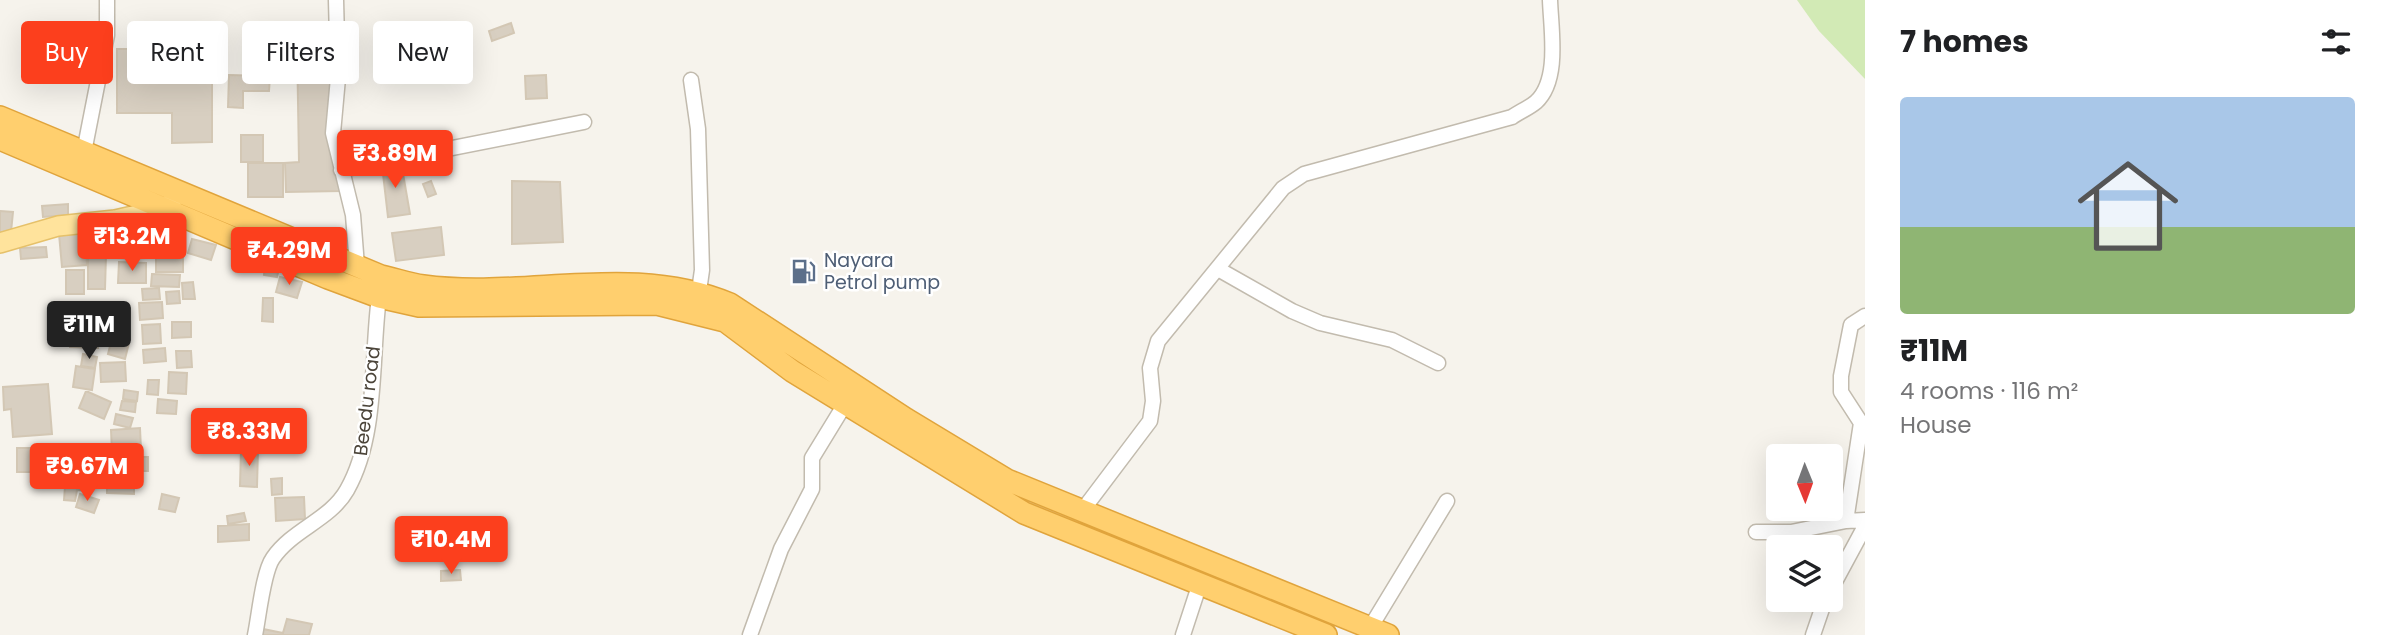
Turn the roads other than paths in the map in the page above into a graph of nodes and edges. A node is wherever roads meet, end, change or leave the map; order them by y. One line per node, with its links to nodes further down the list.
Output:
1 (107, 0): 8 (street)
2 (336, 0): 9 (street)
3 (1550, 0): 13 (street)
4 (691, 80): 14 (street)
5 (0, 117): 8 (highway)
6 (584, 122): 9 (street)
7 (0, 139): 10 (highway)
8 (85, 152): 10 (highway)
9 (341, 170): 12 (street)
10 (173, 199): 11 (main road); 12 (highway); 15 (highway)
11 (0, 243)
12 (357, 266): 14 (highway)
13 (1219, 270): 17 (street); 20 (street)
14 (699, 291): 20 (highway)
15 (379, 297): 18 (highway); 29 (street, Beedu road)
16 (1865, 316): 22 (street)
17 (1438, 363)
18 (845, 404): 26 (highway); 30 (street)
19 (1447, 501): 28 (street)
20 (1082, 511): 28 (highway)
21 (1865, 520): 22 (street)
22 (1846, 521): 24 (street)
23 (1865, 526): 25 (street)
24 (1756, 531)
25 (1843, 567)
26 (1200, 583): 31 (street); 32 (highway)
27 (1821, 612): 33 (street)
28 (1379, 631)
29 (255, 635)
30 (750, 635)
31 (1183, 635)
32 (1326, 635)
33 (1813, 635)

